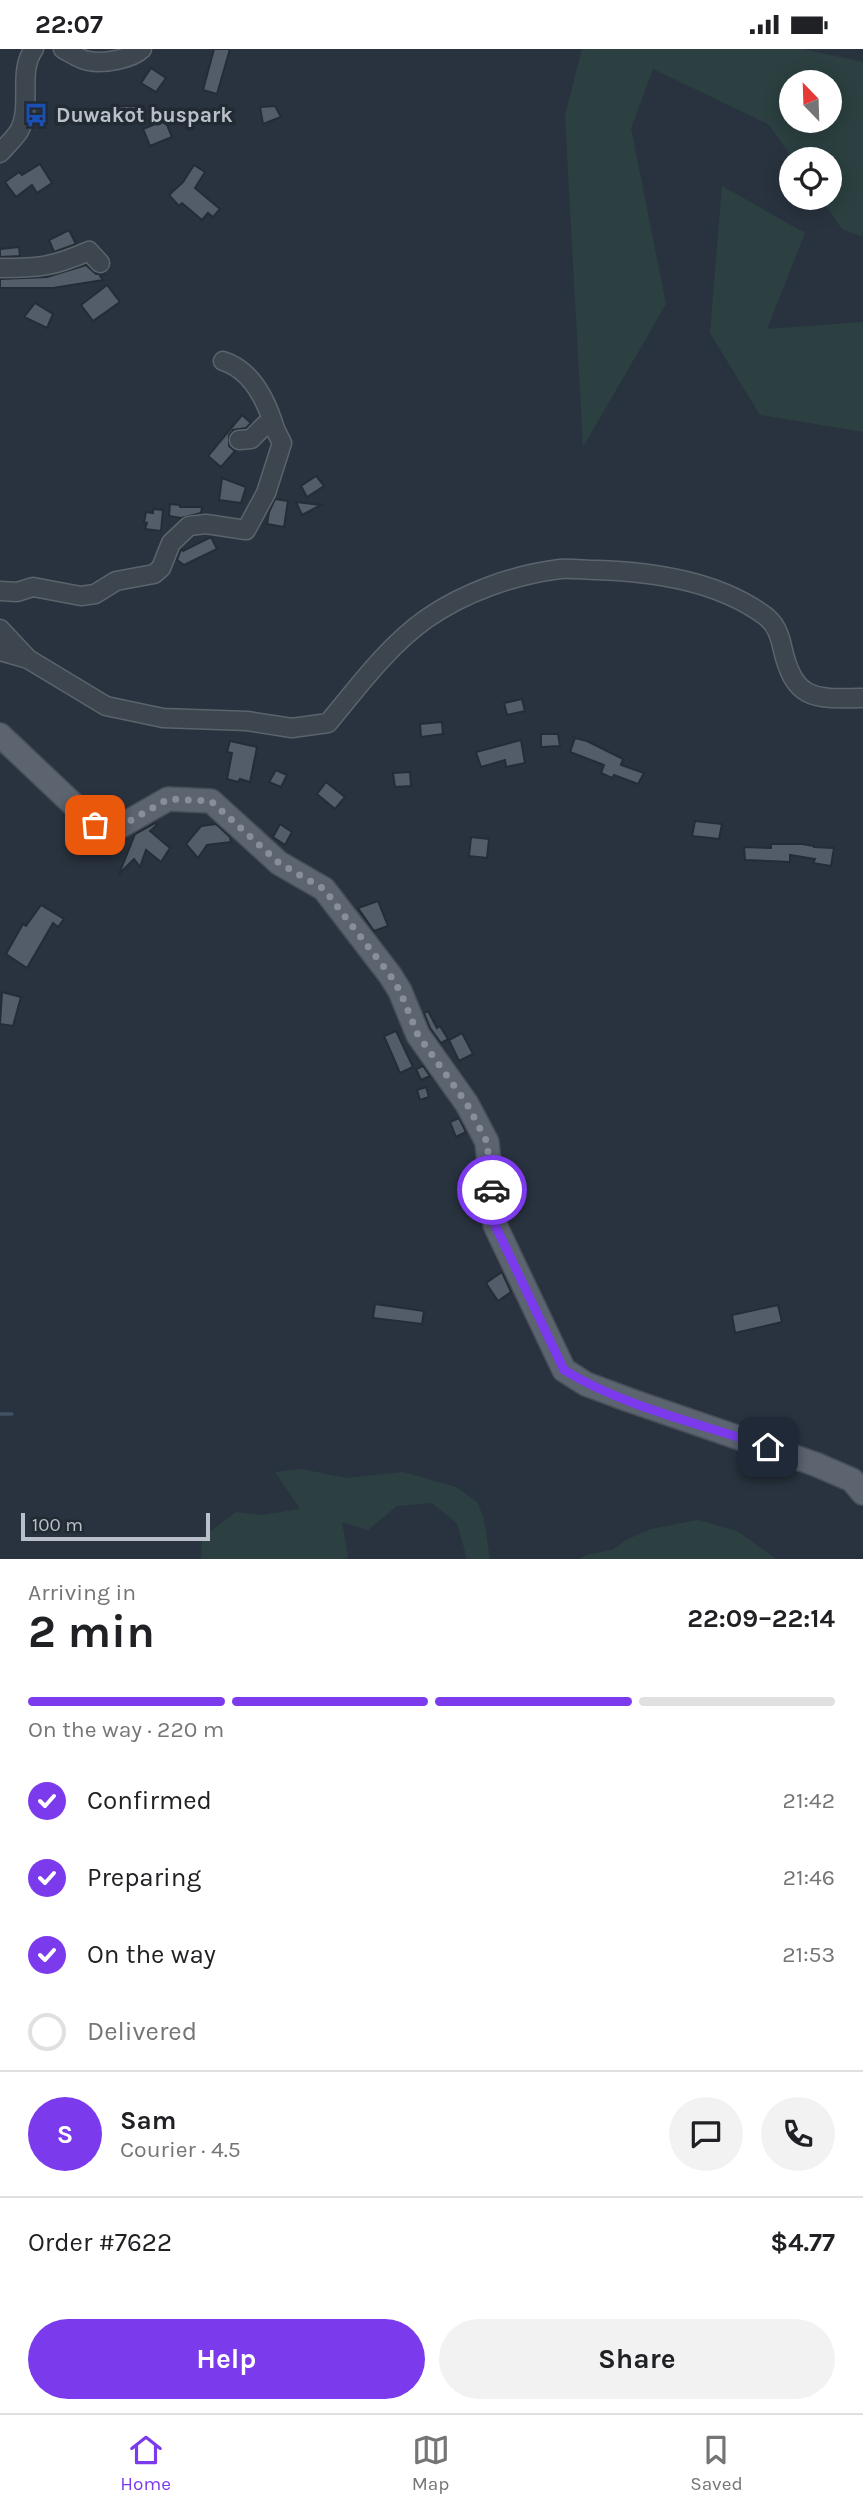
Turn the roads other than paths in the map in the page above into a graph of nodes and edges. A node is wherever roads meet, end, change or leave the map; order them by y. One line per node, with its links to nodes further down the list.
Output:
1 (34, 49): 4 (street)
2 (63, 49): 3 (street)
3 (142, 49)
4 (0, 152)
5 (100, 263): 6 (street)
6 (0, 268)
7 (223, 361): 8 (street)
8 (275, 429): 9 (street); 10 (street)
9 (239, 440)
10 (0, 591)
11 (0, 629): 13 (street)
12 (0, 651): 13 (street)
13 (28, 659): 14 (street)
14 (863, 698)
15 (0, 735): 16 (main road)
16 (863, 1493)

